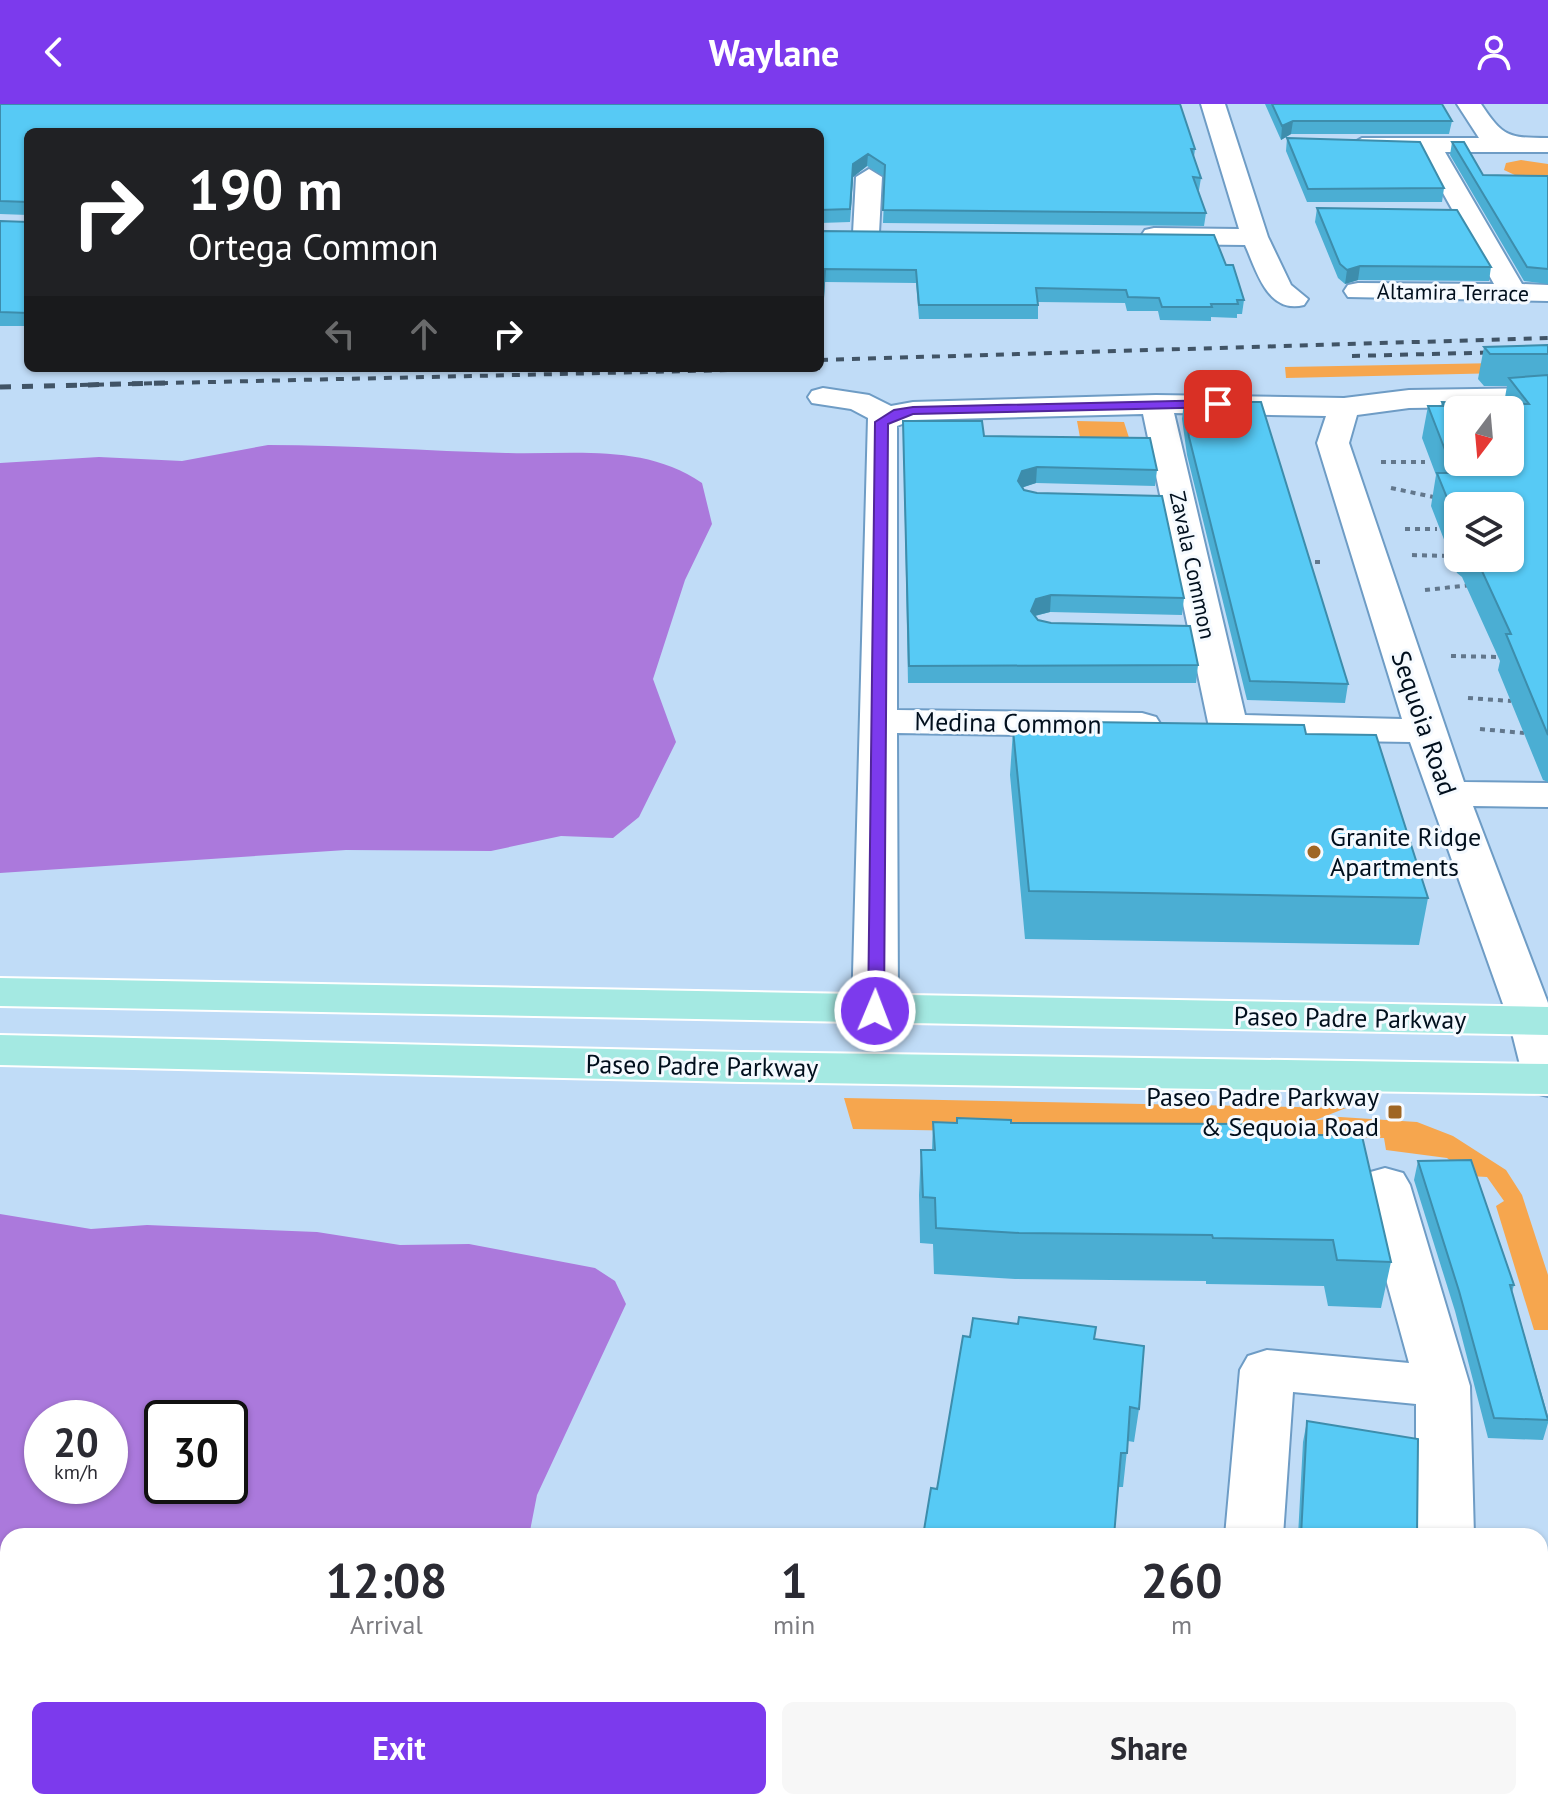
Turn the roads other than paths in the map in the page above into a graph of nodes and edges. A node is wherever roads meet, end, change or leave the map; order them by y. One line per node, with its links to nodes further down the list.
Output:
1 (1213, 104): 15 (street)
2 (1469, 104): 6 (street)
3 (1508, 117): 6 (street)
4 (1337, 145): 5 (street)
5 (1429, 145): 6 (street); 10 (street)
6 (1512, 145): 7 (street)
7 (1548, 145)
8 (869, 177): 12 (street)
9 (1434, 213): 10 (street)
10 (1464, 213): 17 (street)
11 (835, 233): 12 (street)
12 (866, 233): 13 (street)
13 (897, 234)
14 (1130, 236): 15 (street)
15 (1255, 237): 19 (street)
16 (1358, 291): 17 (street, Altamira Terrace)
17 (1513, 293): 18 (street, Altamira Terrace)
18 (1548, 293)
19 (1294, 299)
20 (823, 397): 24 (street)
21 (1548, 397): 23 (street)
22 (1156, 404): 23 (street); 24 (street); 26 (street, Zavala Common)
23 (1344, 407): 27 (street, Sequoia Road)
24 (889, 417): 25 (street)
25 (880, 721): 26 (street, Medina Common); 31 (street)
26 (1202, 726): 27 (street, Medina Common)
27 (1425, 731): 28 (street, Sequoia Road)
28 (1449, 794): 29 (street); 32 (street, Sequoia Road)
29 (1548, 795)
30 (0, 992): 31 (main road, Paseo Padre Parkway)
31 (875, 1011): 32 (main road, Paseo Padre Parkway)
32 (1540, 1021): 34 (street, Sequoia Road)
33 (0, 1050): 34 (main road, Paseo Padre Parkway)
34 (1548, 1080)
35 (1385, 1185): 36 (street)
36 (1443, 1386): 37 (street); 38 (street)
37 (1255, 1528)
38 (1445, 1528)

